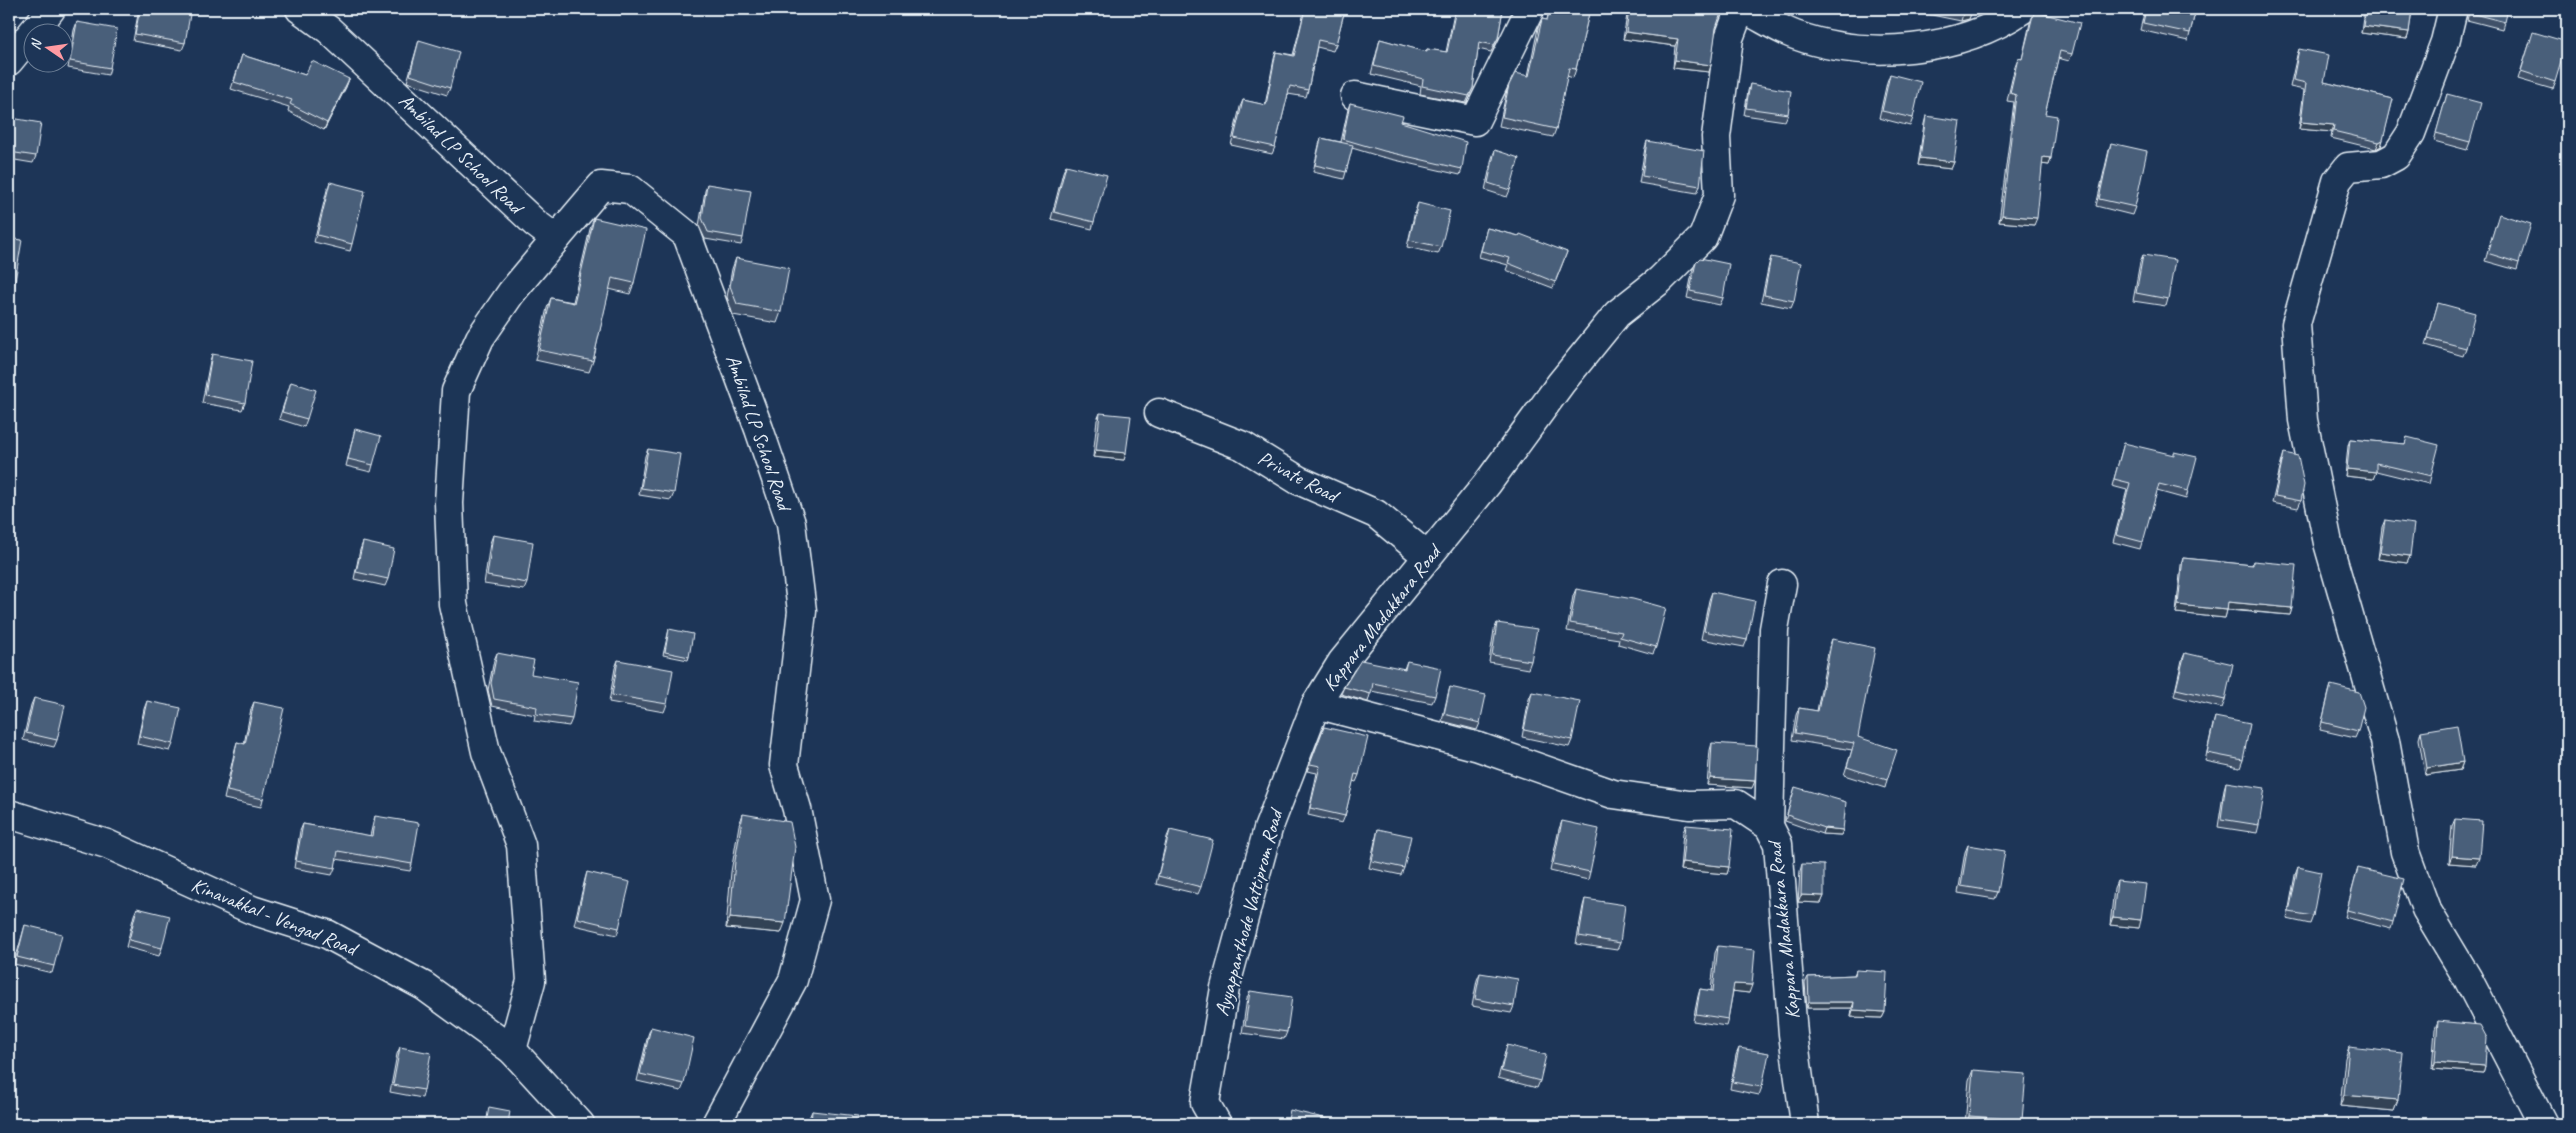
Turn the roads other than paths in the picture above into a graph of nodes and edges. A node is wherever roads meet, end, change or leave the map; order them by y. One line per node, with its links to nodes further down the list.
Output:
1 (51, 9): 8 (street)
2 (300, 9): 12 (street, Ambilad LP School Road)
3 (1530, 9): 11 (street)
4 (1740, 9): 14 (street, Kappara Madakkara Road)
5 (1744, 9): 6 (street)
6 (2023, 9)
7 (2453, 9): 24 (street)
8 (41, 22)
9 (22, 45): 10 (street)
10 (9, 60)
11 (1355, 96)
12 (556, 240): 19 (street); 21 (street, Ambilad LP School Road)
13 (1159, 413): 14 (street, Private Road)
14 (1428, 556): 16 (street, Kappara Madakkara Road)
15 (1782, 584): 18 (street)
16 (1316, 704): 18 (street, Kappara Madakkara Road); 22 (street, Ayyappanthode Vattiprom Road)
17 (9, 814): 19 (street, Kinavakkal - Vengad Road)
18 (1769, 826): 23 (street, Kappara Madakkara Road)
19 (512, 1050): 20 (street, Kinavakkal - Vengad Road)
20 (580, 1124)
21 (716, 1124)
22 (1217, 1124)
23 (1805, 1124)
24 (2543, 1124)

